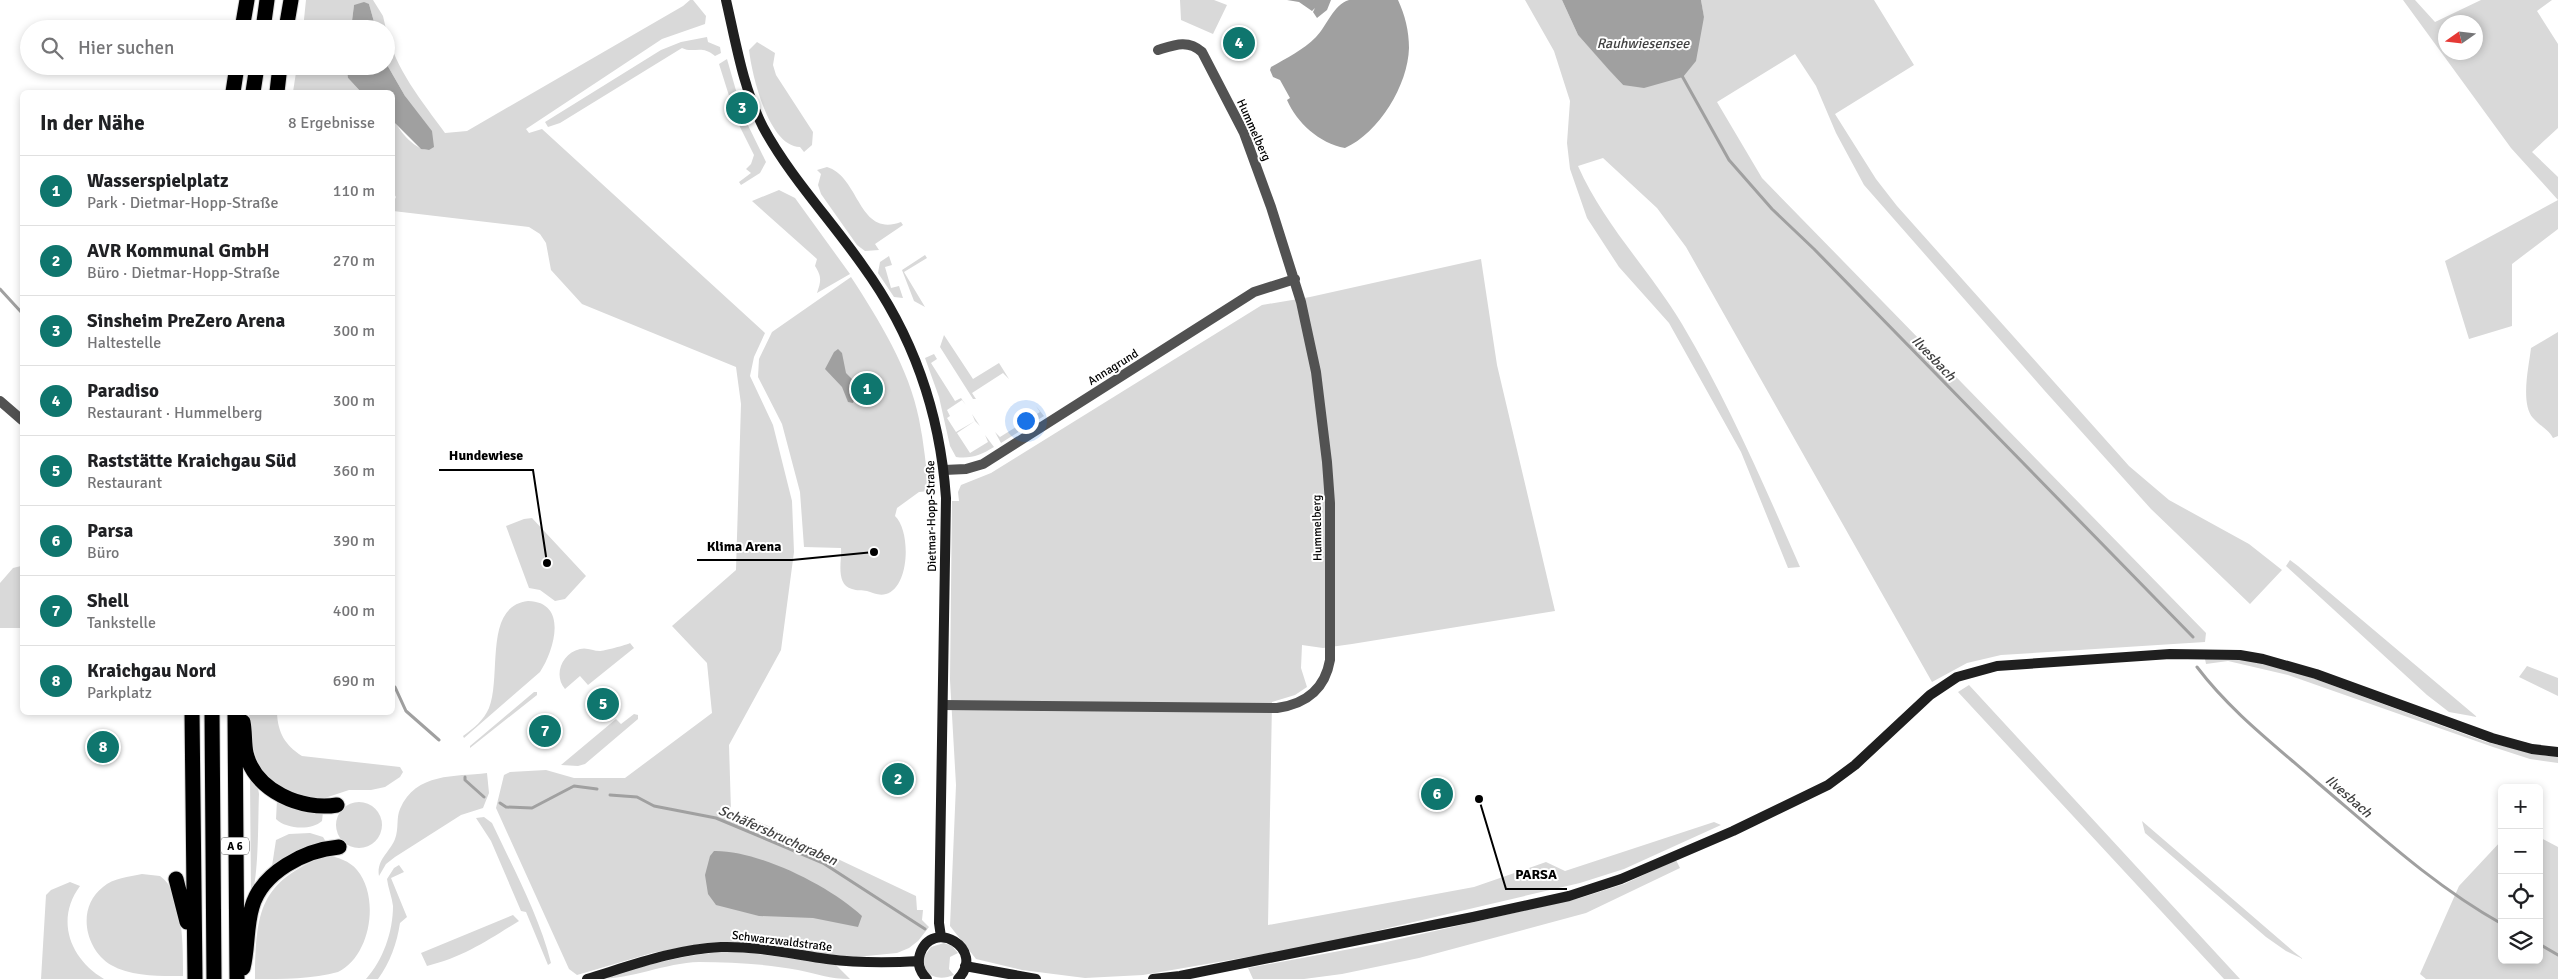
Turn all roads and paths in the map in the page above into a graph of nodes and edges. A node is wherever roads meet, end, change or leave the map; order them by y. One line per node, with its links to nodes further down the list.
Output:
1 (247, 0): 5 (highway)
2 (268, 0): 6 (highway)
3 (291, 0): 7 (highway)
4 (726, 0): 18 (main road, Dietmar-Hopp-Straße)
5 (244, 20)
6 (265, 20)
7 (288, 20)
8 (1158, 50): 15 (street, Hummelberg)
9 (236, 75): 12 (highway)
10 (256, 75): 13 (highway)
11 (279, 75): 14 (highway)
12 (233, 90)
13 (253, 90)
14 (277, 90)
15 (1295, 279): 18 (street, Annagrund); 19 (street, Hummelberg)
16 (0, 401): 17 (street)
17 (20, 418)
18 (944, 470): 19 (main road, Dietmar-Hopp-Straße)
19 (943, 705): 28 (main road, Dietmar-Hopp-Straße)
20 (192, 715): 30 (highway)
21 (212, 715): 33 (highway, A 6)
22 (235, 715): 34 (highway, A 6)
23 (241, 715): 25 (highway)
24 (2558, 752): 39 (main road)
25 (337, 805)
26 (339, 847): 34 (highway, A 6)
27 (176, 879): 30 (highway)
28 (942, 938): 29 (main road); 31 (main road)
29 (919, 961): 35 (main road, Schwarzwaldstraße); 36 (main road)
30 (194, 963): 32 (highway)
31 (965, 966): 37 (main road); 38 (main road)
32 (195, 979)
33 (214, 979)
34 (239, 979)
35 (587, 979)
36 (927, 979)
37 (958, 979)
38 (1036, 979)
39 (1153, 979)

